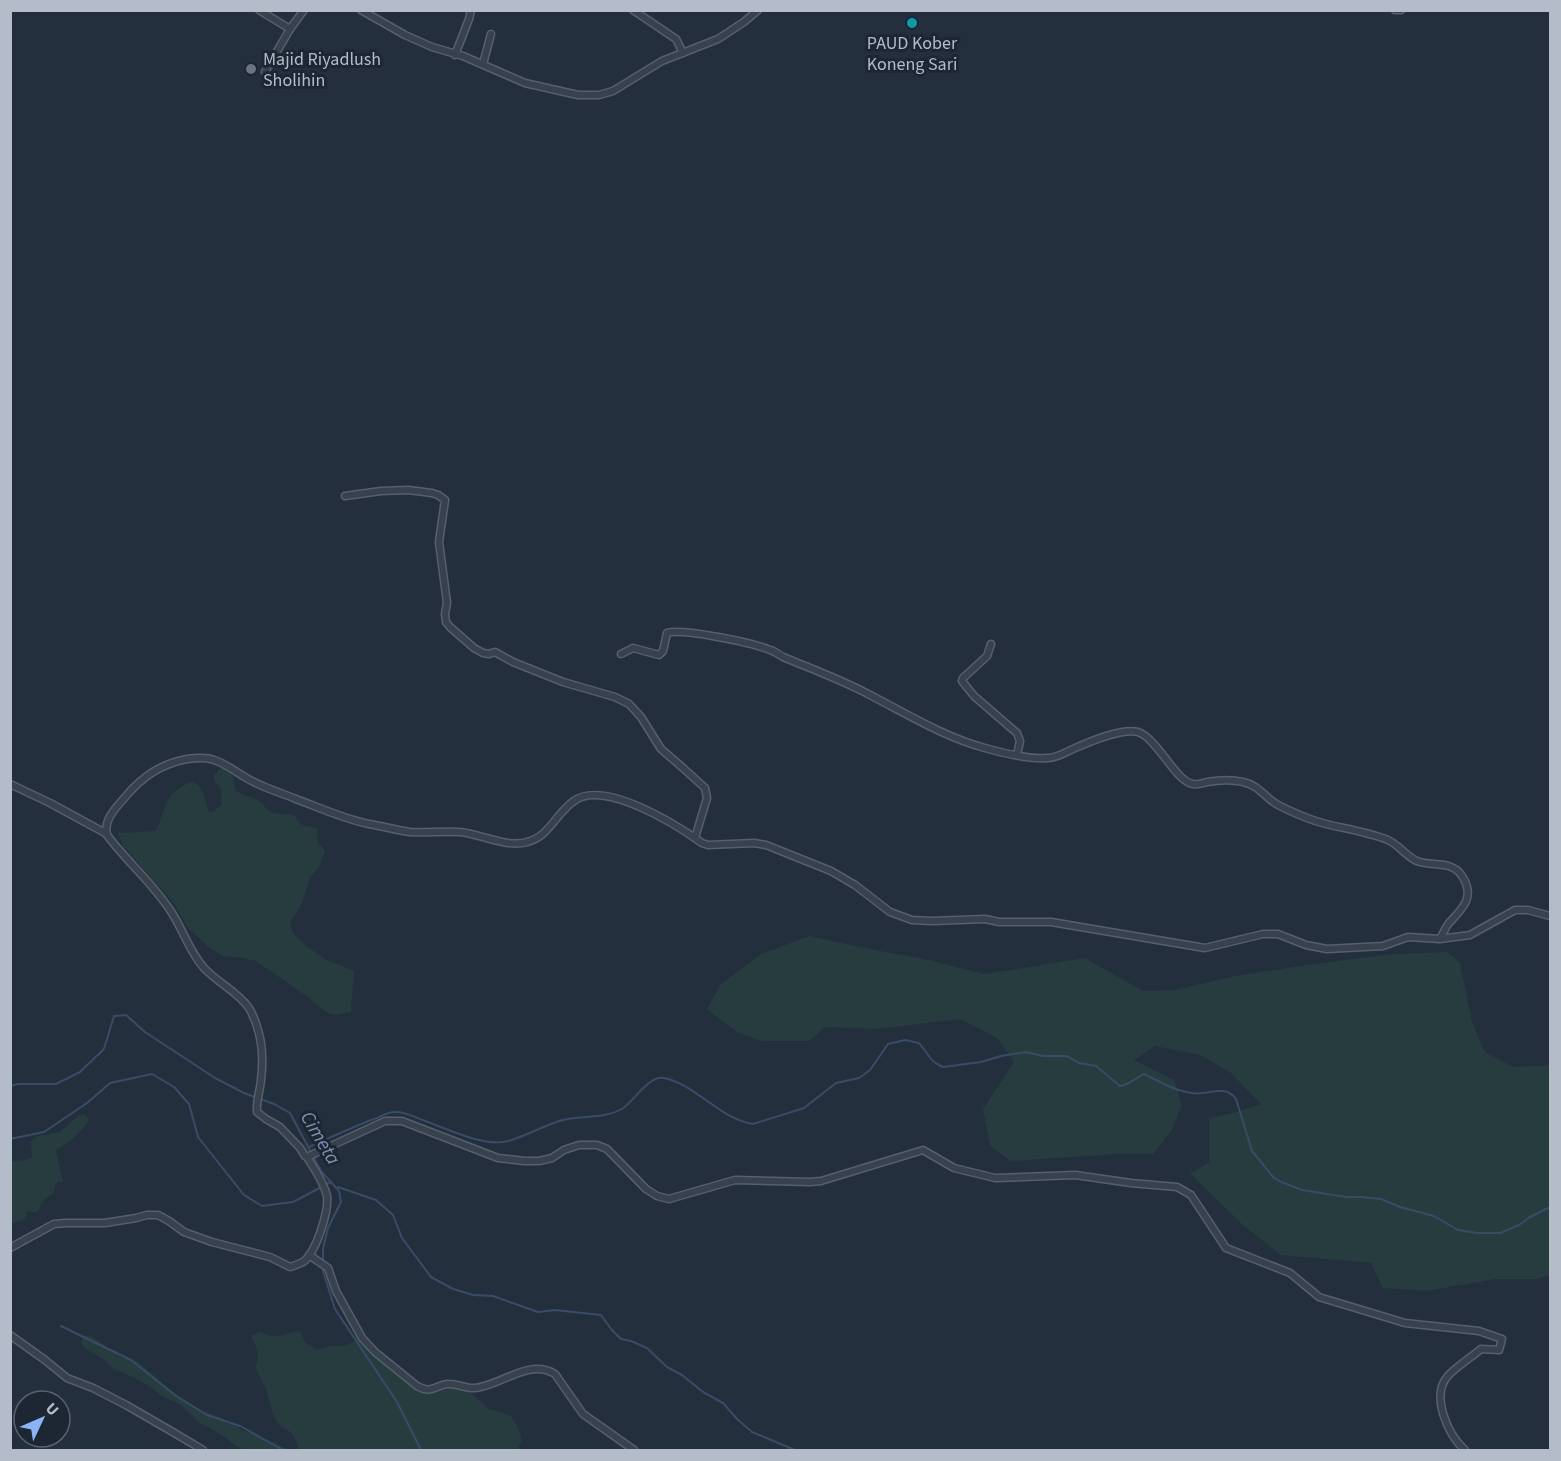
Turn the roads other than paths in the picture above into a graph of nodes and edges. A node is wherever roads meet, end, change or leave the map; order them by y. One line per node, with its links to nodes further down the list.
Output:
1 (259, 10): 9 (street)
2 (304, 10): 9 (street)
3 (361, 10): 12 (street)
4 (471, 10): 12 (street)
5 (633, 10): 11 (street)
6 (758, 10): 11 (street)
7 (1395, 10): 8 (street)
8 (1401, 10)
9 (290, 29): 14 (street)
10 (491, 34): 13 (street)
11 (683, 52): 13 (street)
12 (455, 55): 13 (street)
13 (483, 64)
14 (265, 72)
15 (345, 496): 21 (street)
16 (991, 644): 18 (street)
17 (621, 654): 18 (street)
18 (1017, 755): 23 (street)
19 (10, 784): 20 (street)
20 (107, 835): 21 (street); 24 (street)
21 (695, 838): 23 (street)
22 (1551, 916): 23 (street)
23 (1440, 939)
24 (309, 1157): 26 (street); 30 (street)
25 (10, 1248): 26 (street)
26 (309, 1255): 29 (street)
27 (10, 1335): 28 (street)
28 (202, 1450)
29 (633, 1450)
30 (1465, 1450)

